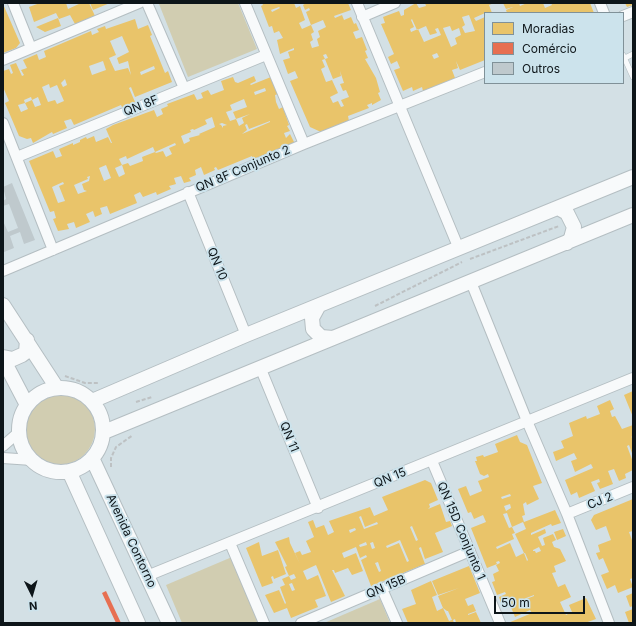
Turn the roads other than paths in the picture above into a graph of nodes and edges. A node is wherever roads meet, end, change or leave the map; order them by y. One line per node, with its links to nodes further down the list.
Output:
1 (13, 3): 8 (street)
2 (139, 3): 8 (street)
3 (147, 3): 15 (street)
4 (245, 3): 10 (street)
5 (357, 3): 7 (street)
6 (395, 3): 7 (street)
7 (362, 17): 16 (street)
8 (31, 48): 12 (street)
9 (633, 54): 11 (lane)
10 (266, 55): 15 (street, QN 8F); 18 (street)
11 (624, 56): 14 (lane)
12 (3, 60)
13 (484, 72): 16 (street, QN 8F Conjunto 2)
14 (633, 77)
15 (184, 88): 19 (street, QN 8F)
16 (400, 106): 18 (street, QN 8F Conjunto 2); 25 (street)
17 (3, 123): 19 (street)
18 (304, 144): 21 (street, QN 8F Conjunto 2)
19 (17, 157): 26 (street)
20 (633, 177): 22 (main road)
21 (188, 192): 26 (street, QN 8F Conjunto 2); 31 (street, QN 10)
22 (558, 208): 24 (main road); 25 (main road)
23 (633, 215): 24 (main road)
24 (567, 243): 28 (main road)
25 (459, 249): 30 (main road)
26 (53, 250): 27 (street, QN 8F Conjunto 2)
27 (3, 271)
28 (471, 282): 32 (main road); 40 (street)
29 (3, 305): 33 (main road)
30 (318, 307): 31 (main road); 32 (main road)
31 (246, 335): 38 (main road)
32 (334, 338): 35 (main road)
33 (27, 340): 34 (main road); 37 (main road)
34 (3, 358): 39 (main road)
35 (260, 367): 42 (main road); 50 (street, QN 11)
36 (633, 378): 40 (street, QN 15)
37 (57, 388): 38 (main road); 39 (main road)
38 (92, 401): 42 (main road)
39 (27, 405): 41 (main road)
40 (526, 421): 47 (street, QN 15); 51 (street)
41 (19, 432): 43 (street); 46 (main road)
42 (104, 432): 45 (main road)
43 (3, 446)
44 (3, 458): 46 (street)
45 (92, 458): 48 (main road); 54 (main road, Avenida Contorno)
46 (32, 460): 48 (main road)
47 (432, 461): 50 (street, QN 15); 53 (street, QN 15D Conjunto 1)
48 (69, 471): 56 (main road)
49 (633, 487): 51 (street, CJ 2)
50 (318, 508): 52 (street, QN 15)
51 (567, 514): 62 (street)
52 (230, 543): 54 (street, QN 15); 58 (street)
53 (470, 551): 55 (street, QN 15B); 61 (street, QN 15D Conjunto 1)
54 (147, 576): 57 (main road, Avenida Contorno)
55 (382, 589): 59 (street, QN 15B); 60 (street)
56 (138, 623)
57 (168, 623)
58 (264, 623)
59 (301, 623)
60 (397, 623)
61 (500, 623)
62 (609, 623)

